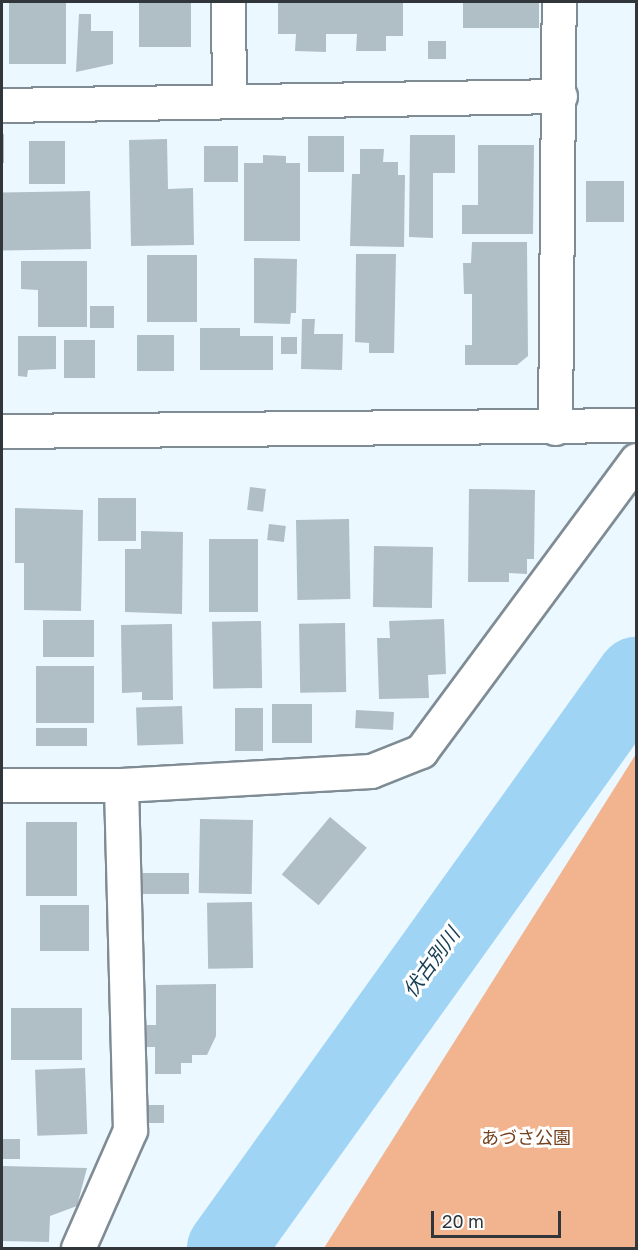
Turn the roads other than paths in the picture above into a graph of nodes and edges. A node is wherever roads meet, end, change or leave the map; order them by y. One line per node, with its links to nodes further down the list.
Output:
1 (228, 2): 4 (street)
2 (559, 2): 3 (street)
3 (560, 96): 4 (street); 7 (street)
4 (229, 101): 5 (street)
5 (2, 105)
6 (636, 425): 7 (street)
7 (555, 428): 8 (street)
8 (2, 431)
9 (636, 460): 11 (street)
10 (2, 785): 11 (street)
11 (121, 785): 12 (street)
12 (78, 1248)

